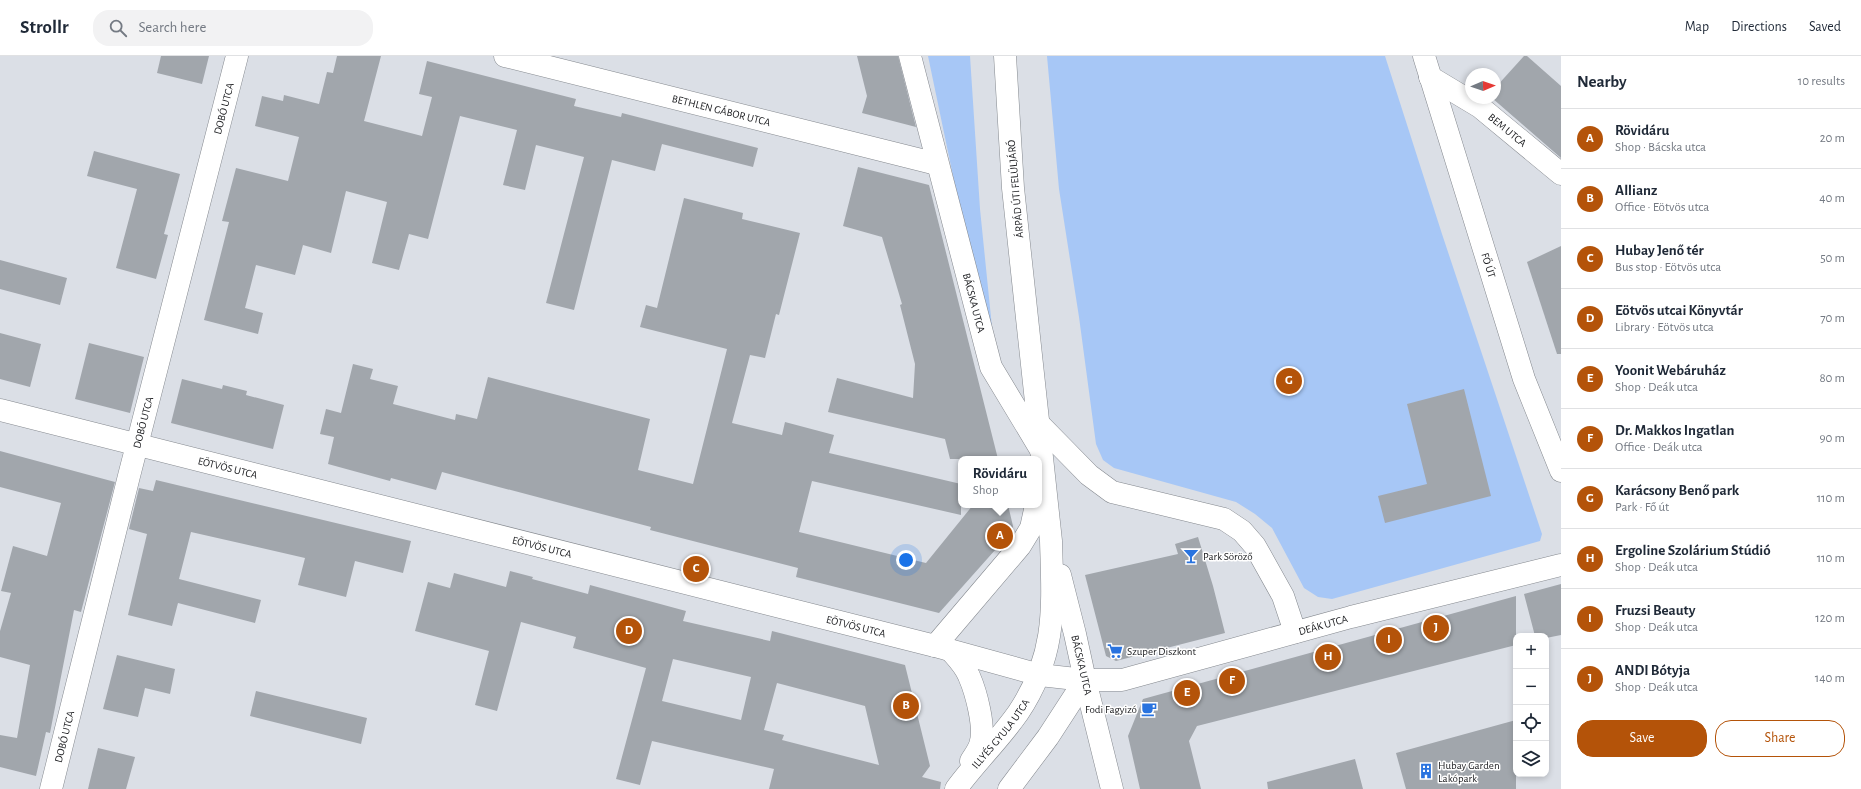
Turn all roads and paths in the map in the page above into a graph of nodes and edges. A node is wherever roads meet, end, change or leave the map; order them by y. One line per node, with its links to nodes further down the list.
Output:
1 (237, 56): 11 (street, DOBÓ UTCA)
2 (505, 56): 7 (street, BETHLEN GÁBOR UTCA)
3 (910, 56): 7 (street, BÁCSKA UTCA)
4 (1005, 56): 10 (street, ÁRPÁD ÚTI FELÜLJÁRÓ)
5 (1424, 56): 6 (street, FŐ ÚT)
6 (1430, 77): 8 (street, BEM UTCA); 14 (street, FŐ ÚT)
7 (937, 164): 12 (street, BÁCSKA UTCA)
8 (1561, 174)
9 (0, 410): 11 (street, EÖTVÖS UTCA)
10 (1038, 423): 12 (street, ÁRPÁD ÚTI FELÜLJÁRÓ); 19 (street)
11 (137, 444): 20 (street, EÖTVÖS UTCA); 24 (street, DOBÓ UTCA)
12 (1041, 450): 13 (street, BÁCSKA UTCA)
13 (1041, 456)
14 (1561, 471)
15 (1042, 489): 17 (street, BÁCSKA UTCA)
16 (1035, 508): 20 (street)
17 (1051, 541): 21 (street, BÁCSKA UTCA); 22 (street, BÁCSKA UTCA)
18 (1561, 564): 19 (street, DEÁK UTCA)
19 (1295, 632): 22 (street, DEÁK UTCA)
20 (943, 649): 21 (street, EÖTVÖS UTCA); 23 (street)
21 (1040, 675): 22 (street, EÖTVÖS UTCA); 23 (street, ILLYÉS GYULA UTCA)
22 (1085, 680): 25 (street); 26 (street, BÁCSKA UTCA)
23 (957, 788)
24 (51, 789)
25 (1009, 789)
26 (1112, 789)

